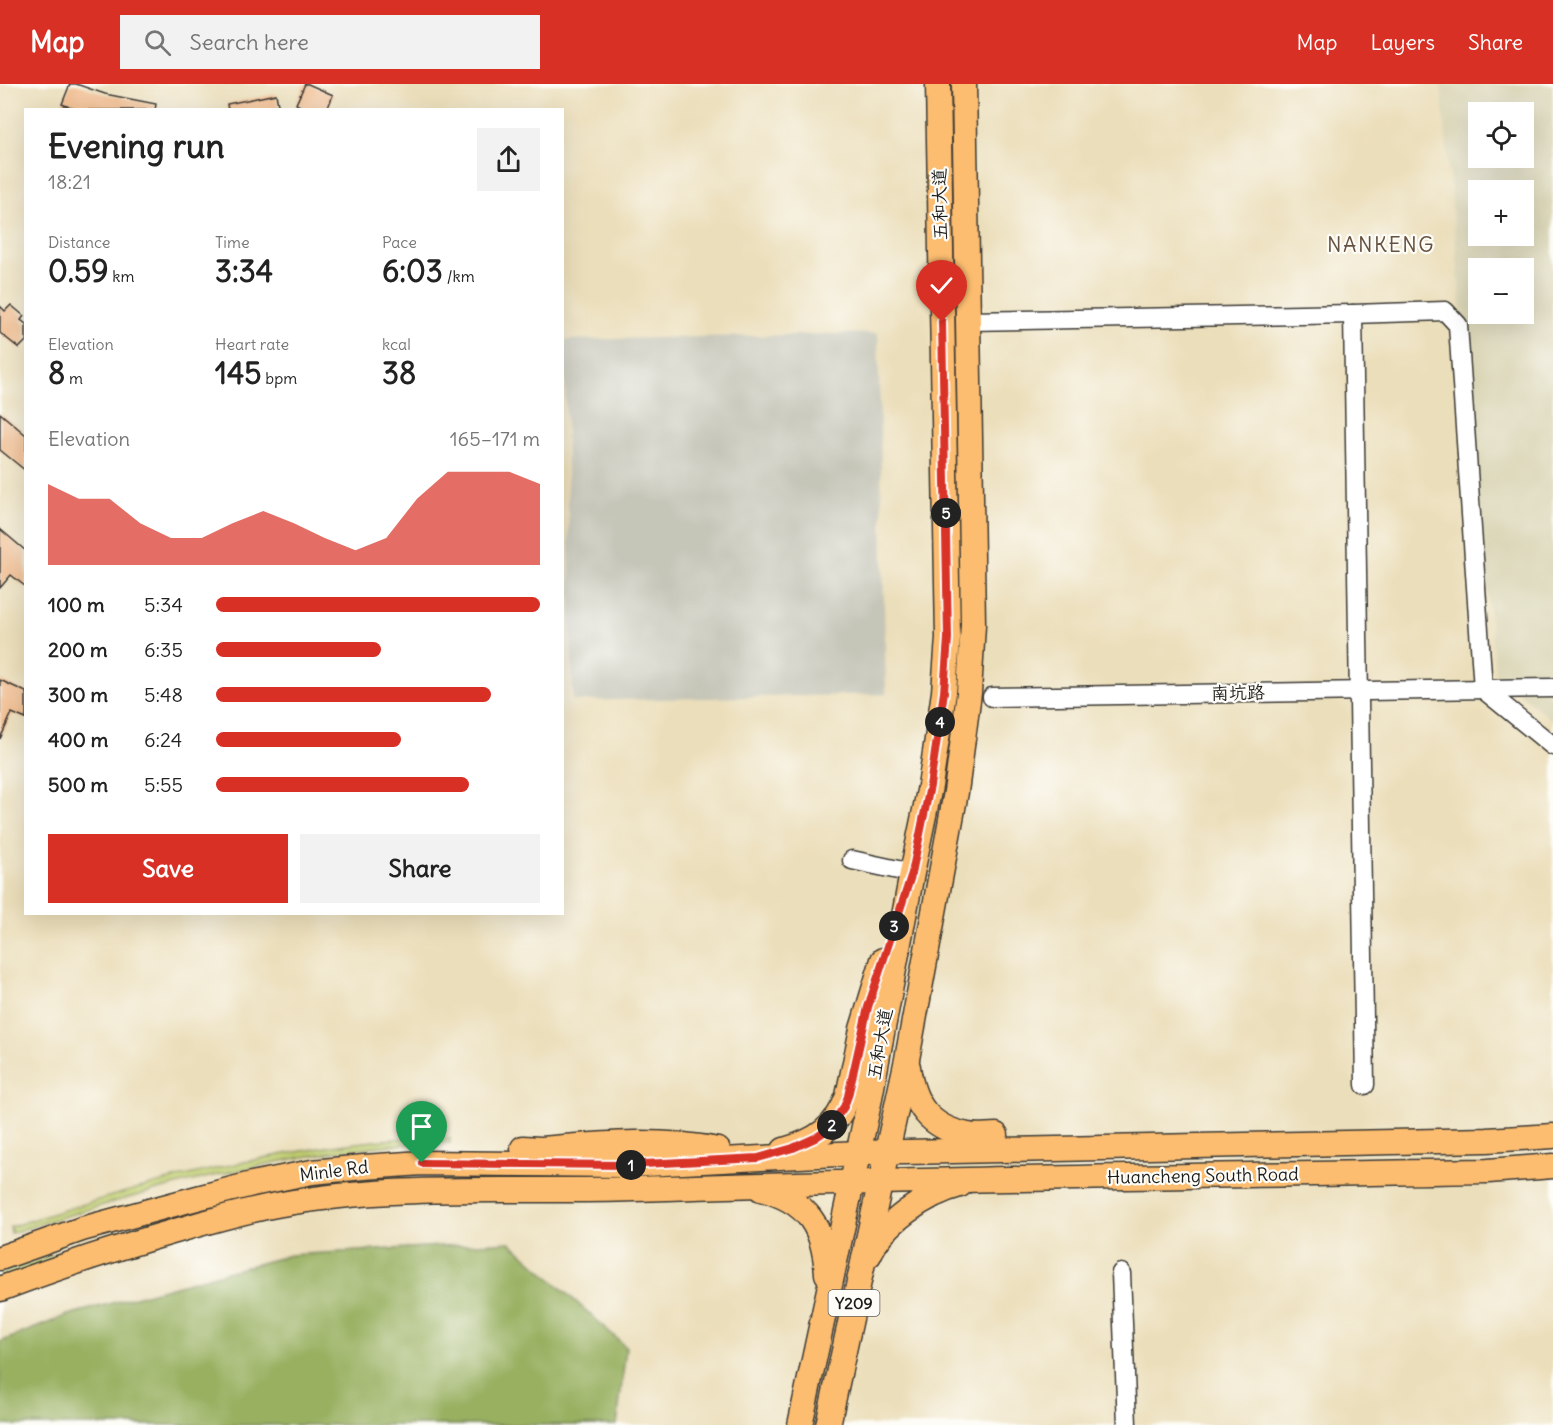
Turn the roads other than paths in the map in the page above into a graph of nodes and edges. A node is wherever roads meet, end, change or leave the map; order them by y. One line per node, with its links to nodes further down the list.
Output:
1 (938, 84): 11 (main road, 五和大道 / Y209)
2 (964, 84): 4 (main road, 五和大道 / Y209)
3 (1353, 314): 4 (street); 6 (street); 7 (street)
4 (969, 321): 12 (main road, 五和大道 / Y209)
5 (1553, 688): 6 (street, 南坑路)
6 (1483, 689): 7 (street, 南坑路); 9 (street)
7 (1359, 691): 8 (street, 南坑路); 13 (street)
8 (992, 697)
9 (1553, 746)
10 (852, 860): 11 (street)
11 (912, 873): 17 (main road, 五和大道 / Y209); 18 (main road)
12 (907, 1059): 15 (main road); 16 (main road, 五和大道 / Y209)
13 (1365, 1085)
14 (1553, 1136): 15 (main road, Huancheng South Road)
15 (1089, 1148): 16 (main road, Huancheng South Road); 21 (main road)
16 (887, 1152): 17 (main road, Huancheng South Road); 24 (main road, 五和大道 / Y209)
17 (858, 1153): 18 (main road, Minle Rd); 23 (main road, 五和大道 / Y209)
18 (758, 1158): 20 (main road, Minle Rd); 20 (main road)
19 (1553, 1166): 21 (main road, Huancheng South Road)
20 (364, 1167): 27 (main road, Minle Rd)
21 (1089, 1178): 22 (main road, Huancheng South Road)
22 (982, 1180): 24 (main road, Huancheng South Road); 29 (main road)
23 (852, 1182): 24 (main road, Huancheng South Road); 25 (main road, Minle Rd); 32 (main road, 五和大道 / Y209)
24 (881, 1182): 29 (main road, 五和大道 / Y209)
25 (744, 1185): 31 (main road, Minle Rd); 32 (main road)
26 (0, 1246): 27 (main road)
27 (35, 1246): 28 (main road, Minle Rd)
28 (0, 1258)
29 (861, 1271): 34 (main road, 五和大道 / Y209)
30 (1121, 1273): 35 (street)
31 (0, 1288)
32 (826, 1301): 33 (main road, 五和大道 / Y209)
33 (800, 1425)
34 (828, 1425)
35 (1126, 1425)

